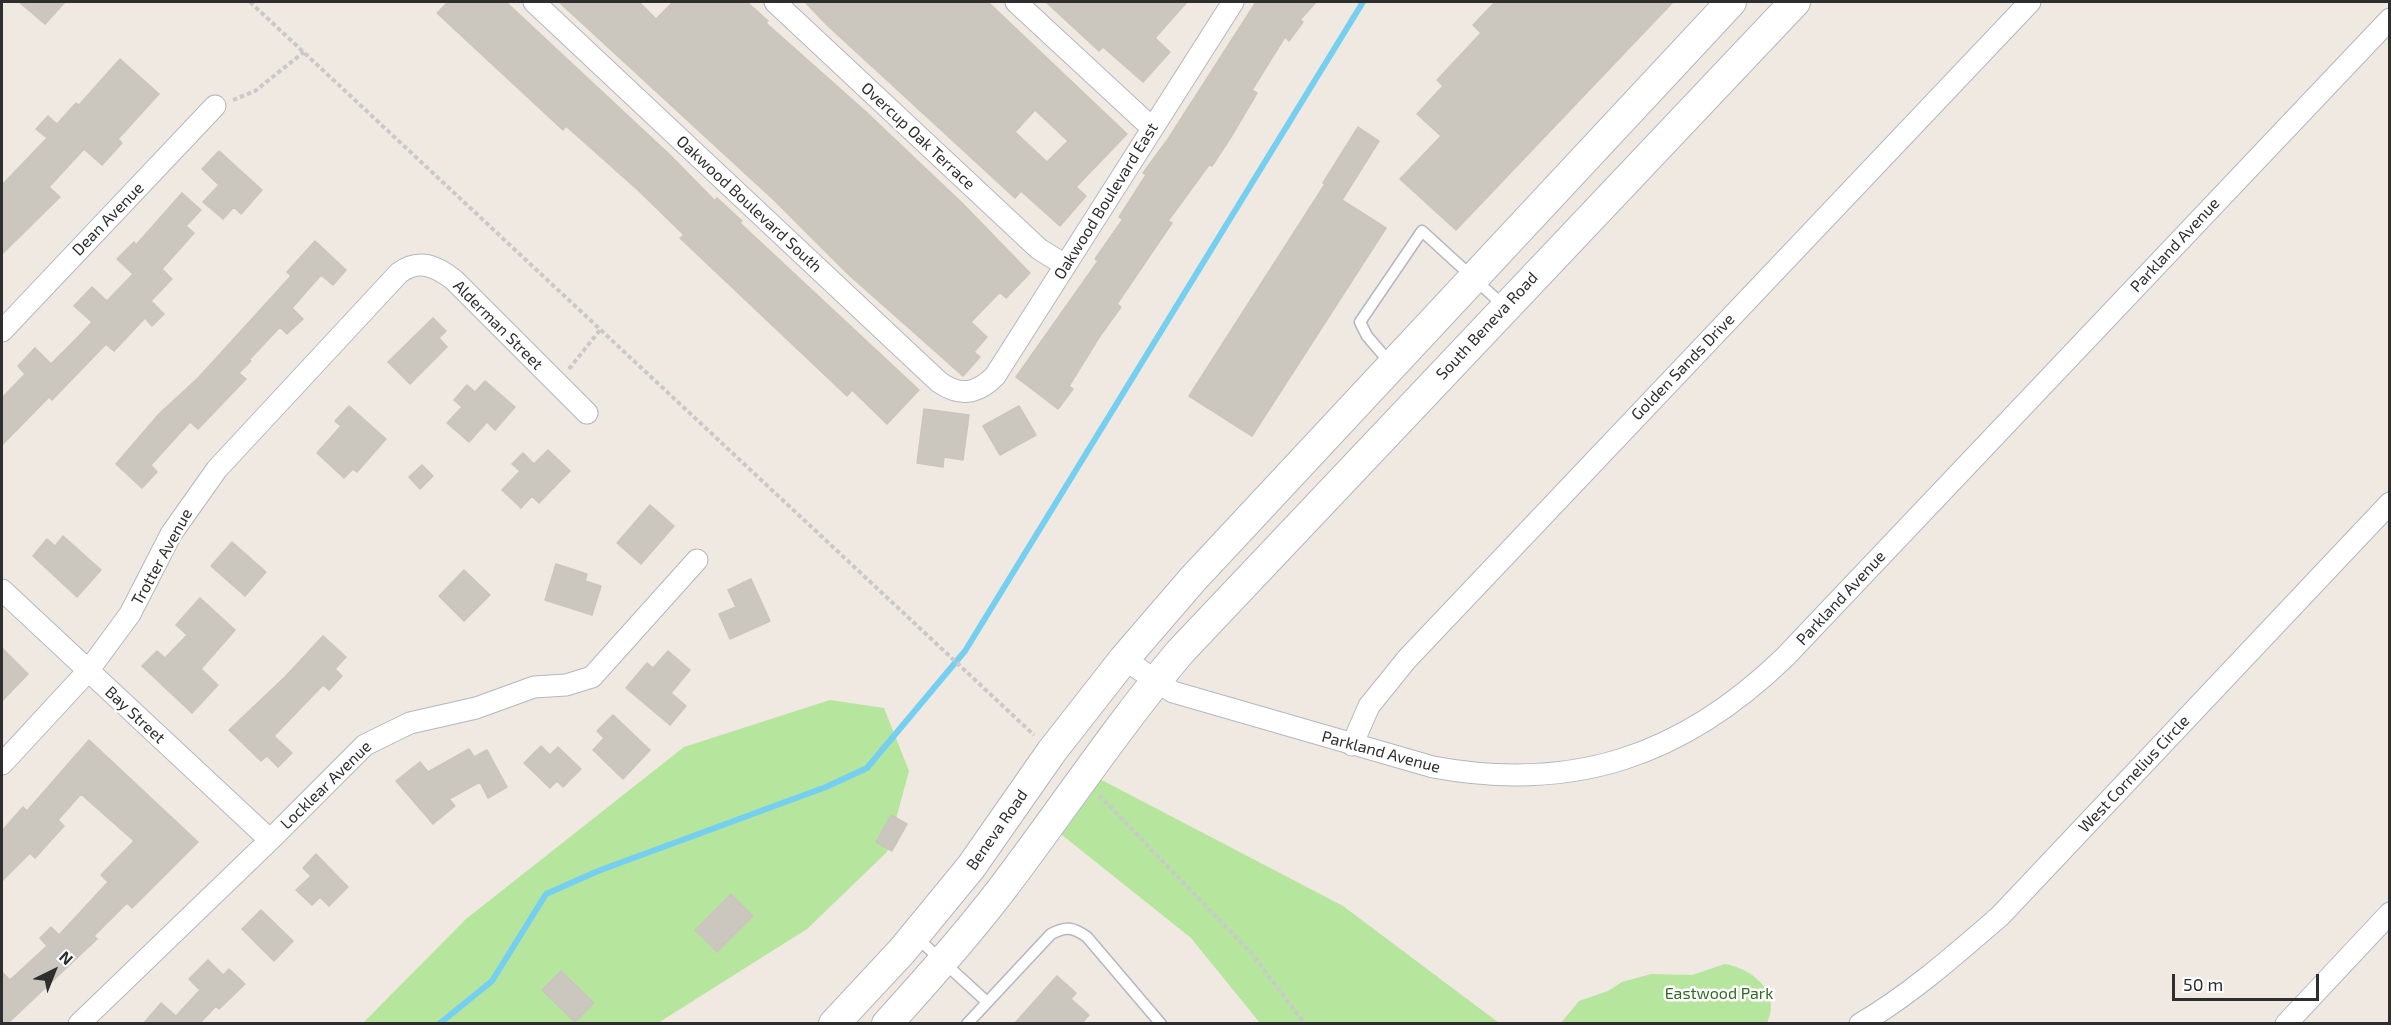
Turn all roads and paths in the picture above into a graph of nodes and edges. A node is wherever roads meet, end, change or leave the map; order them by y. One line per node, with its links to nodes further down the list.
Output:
1 (250, 2): 10 (path)
2 (534, 2): 21 (street, Oakwood Boulevard South)
3 (775, 2): 13 (street, Overcup Oak Terrace)
4 (1016, 2): 12 (street)
5 (1233, 2): 12 (street, Oakwood Boulevard East)
6 (1731, 2): 15 (main road)
7 (1795, 2): 16 (main road, South Beneva Road)
8 (2030, 2): 29 (street, Golden Sands Drive)
9 (2390, 19): 29 (street, Parkland Avenue)
10 (304, 52): 11 (path); 17 (path)
11 (215, 106): 18 (street, Dean Avenue)
12 (1152, 128): 13 (street, Oakwood Boulevard East)
13 (1065, 265): 21 (street, Oakwood Boulevard East)
14 (399, 273): 20 (street, Alderman Street); 27 (street, Trotter Avenue)
15 (1473, 278): 16 (lane); 19 (main road); 19 (lane)
16 (1505, 307): 28 (main road, South Beneva Road)
17 (600, 330): 20 (path); 30 (path)
18 (2, 331)
19 (1392, 365): 26 (main road, Beneva Road)
20 (553, 379): 22 (street, Alderman Street)
21 (971, 392)
22 (587, 413)
23 (2390, 503): 44 (street, West Cornelius Circle)
24 (697, 560): 33 (street, Locklear Avenue)
25 (2, 590): 27 (street, Bay Street)
26 (1124, 659): 28 (street, Parkland Avenue); 30 (main road, Beneva Road)
27 (88, 671): 31 (street, Trotter Avenue); 33 (street, Bay Street)
28 (1156, 681): 29 (street, Parkland Avenue); 32 (main road)
29 (1352, 745)
30 (1052, 752): 35 (main road, Beneva Road)
31 (2, 764)
32 (1083, 778): 36 (main road); 43 (path)
33 (270, 840): 38 (street, Locklear Avenue)
34 (2390, 913): 45 (street)
35 (915, 936): 36 (lane); 39 (main road, Beneva Road)
36 (942, 962): 37 (lane); 40 (main road)
37 (987, 1002): 41 (lane); 42 (lane)
38 (79, 1023)
39 (834, 1023)
40 (887, 1023)
41 (967, 1023)
42 (1161, 1023)
43 (1305, 1023)
44 (1860, 1023)
45 (2286, 1023)

